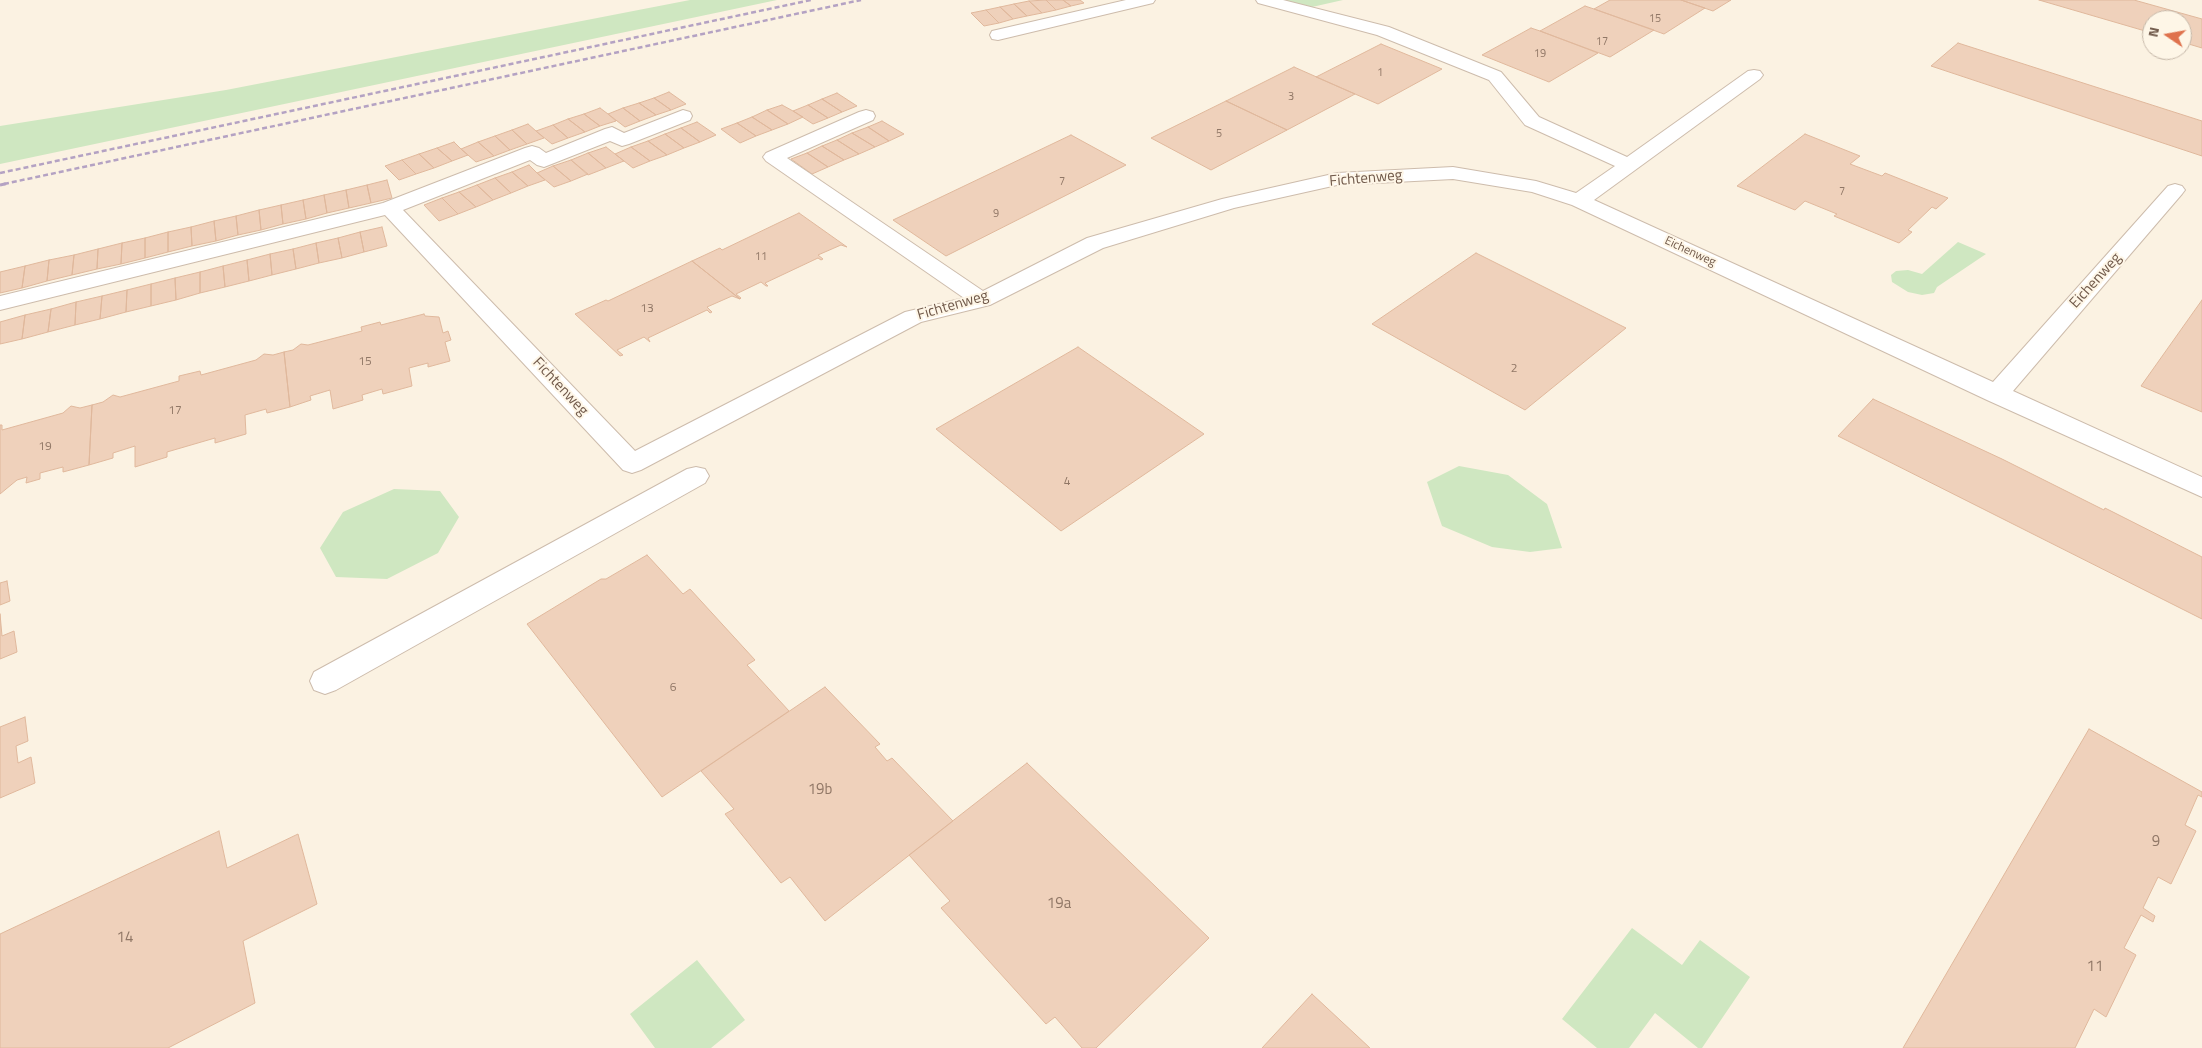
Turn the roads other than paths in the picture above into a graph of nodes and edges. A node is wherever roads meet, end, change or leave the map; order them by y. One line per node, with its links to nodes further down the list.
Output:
1 (1147, 0): 3 (street)
2 (1264, 0): 7 (street)
3 (998, 35)
4 (1754, 75): 7 (street)
5 (683, 116): 10 (street)
6 (866, 116): 11 (street)
7 (1629, 165): 9 (street)
8 (2175, 190): 13 (street, Eichenweg)
9 (1579, 201): 11 (street, Fichtenweg); 13 (street, Eichenweg)
10 (390, 208): 11 (street, Fichtenweg); 12 (street)
11 (982, 300)
12 (0, 303)
13 (1996, 394): 15 (street, Eichenweg)
14 (696, 476): 16 (street)
15 (2202, 488)
16 (325, 681)

